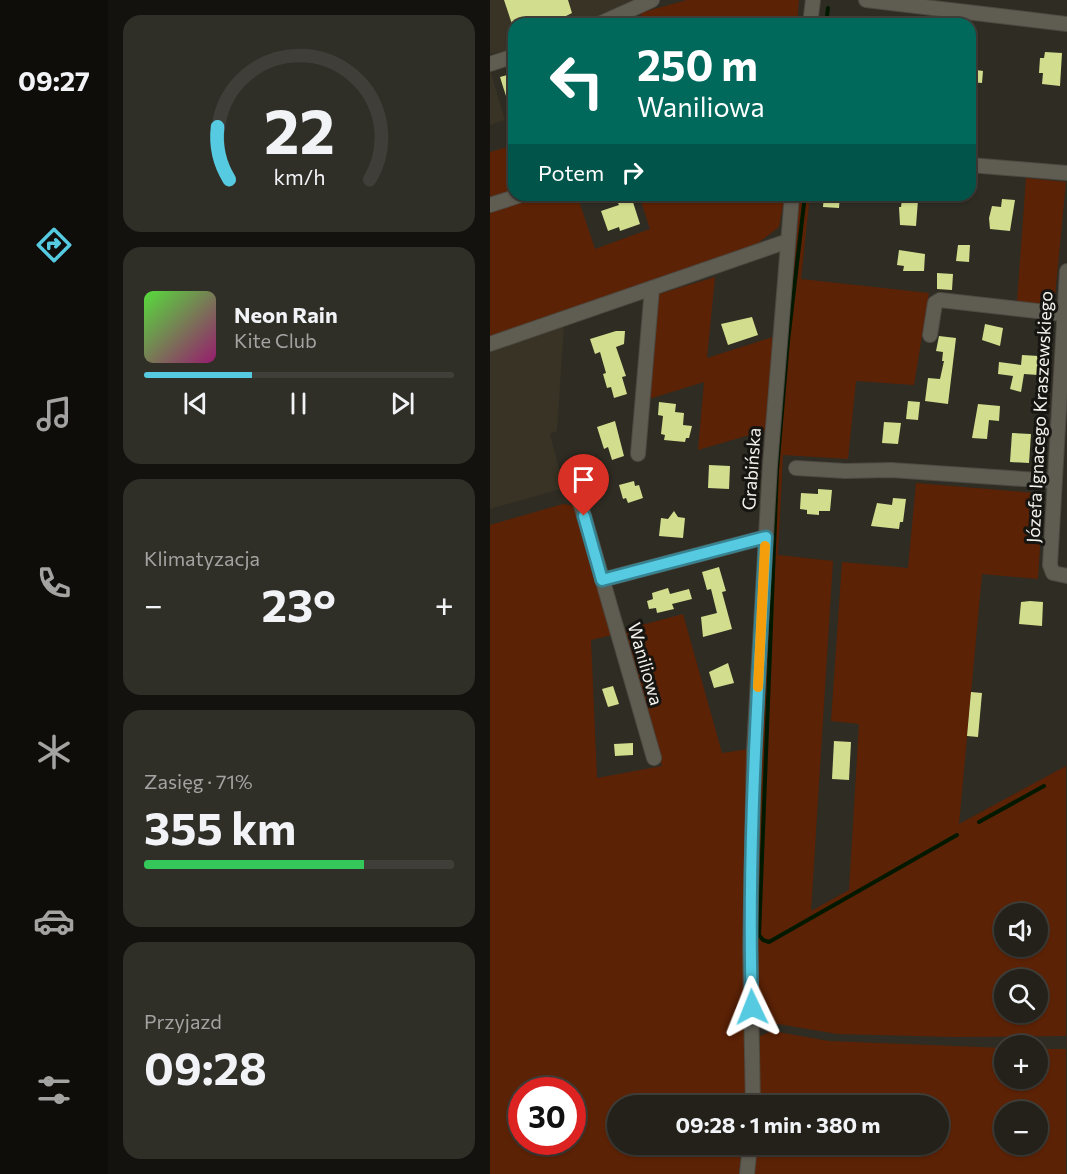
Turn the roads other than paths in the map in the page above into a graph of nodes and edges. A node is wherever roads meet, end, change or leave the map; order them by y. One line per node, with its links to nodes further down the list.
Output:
1 (652, 0): 4 (street)
2 (813, 0): 5 (street)
3 (866, 0): 6 (street)
4 (608, 18)
5 (811, 18)
6 (1066, 24)
7 (508, 58): 8 (street)
8 (490, 64)
9 (976, 166): 10 (street)
10 (1066, 173)
11 (508, 199): 13 (street)
12 (791, 201): 14 (street, Grabińska)
13 (490, 205)
14 (788, 241): 16 (street); 24 (street, Grabińska)
15 (1066, 271): 17 (street, Józefa Ignacego Kraszewskiego)
16 (652, 288): 19 (street); 20 (street)
17 (1063, 314): 18 (street); 22 (street, Józefa Ignacego Kraszewskiego)
18 (930, 335)
19 (490, 344)
20 (638, 454)
21 (796, 468): 22 (street)
22 (1053, 482): 25 (street, Józefa Ignacego Kraszewskiego)
23 (577, 495): 26 (street, Waniliowa)
24 (766, 537): 26 (street); 28 (street, Grabińska)
25 (1066, 576)
26 (602, 580): 27 (street, Waniliowa)
27 (654, 758)
28 (752, 1095)
29 (749, 1155): 30 (street)
30 (747, 1174)

